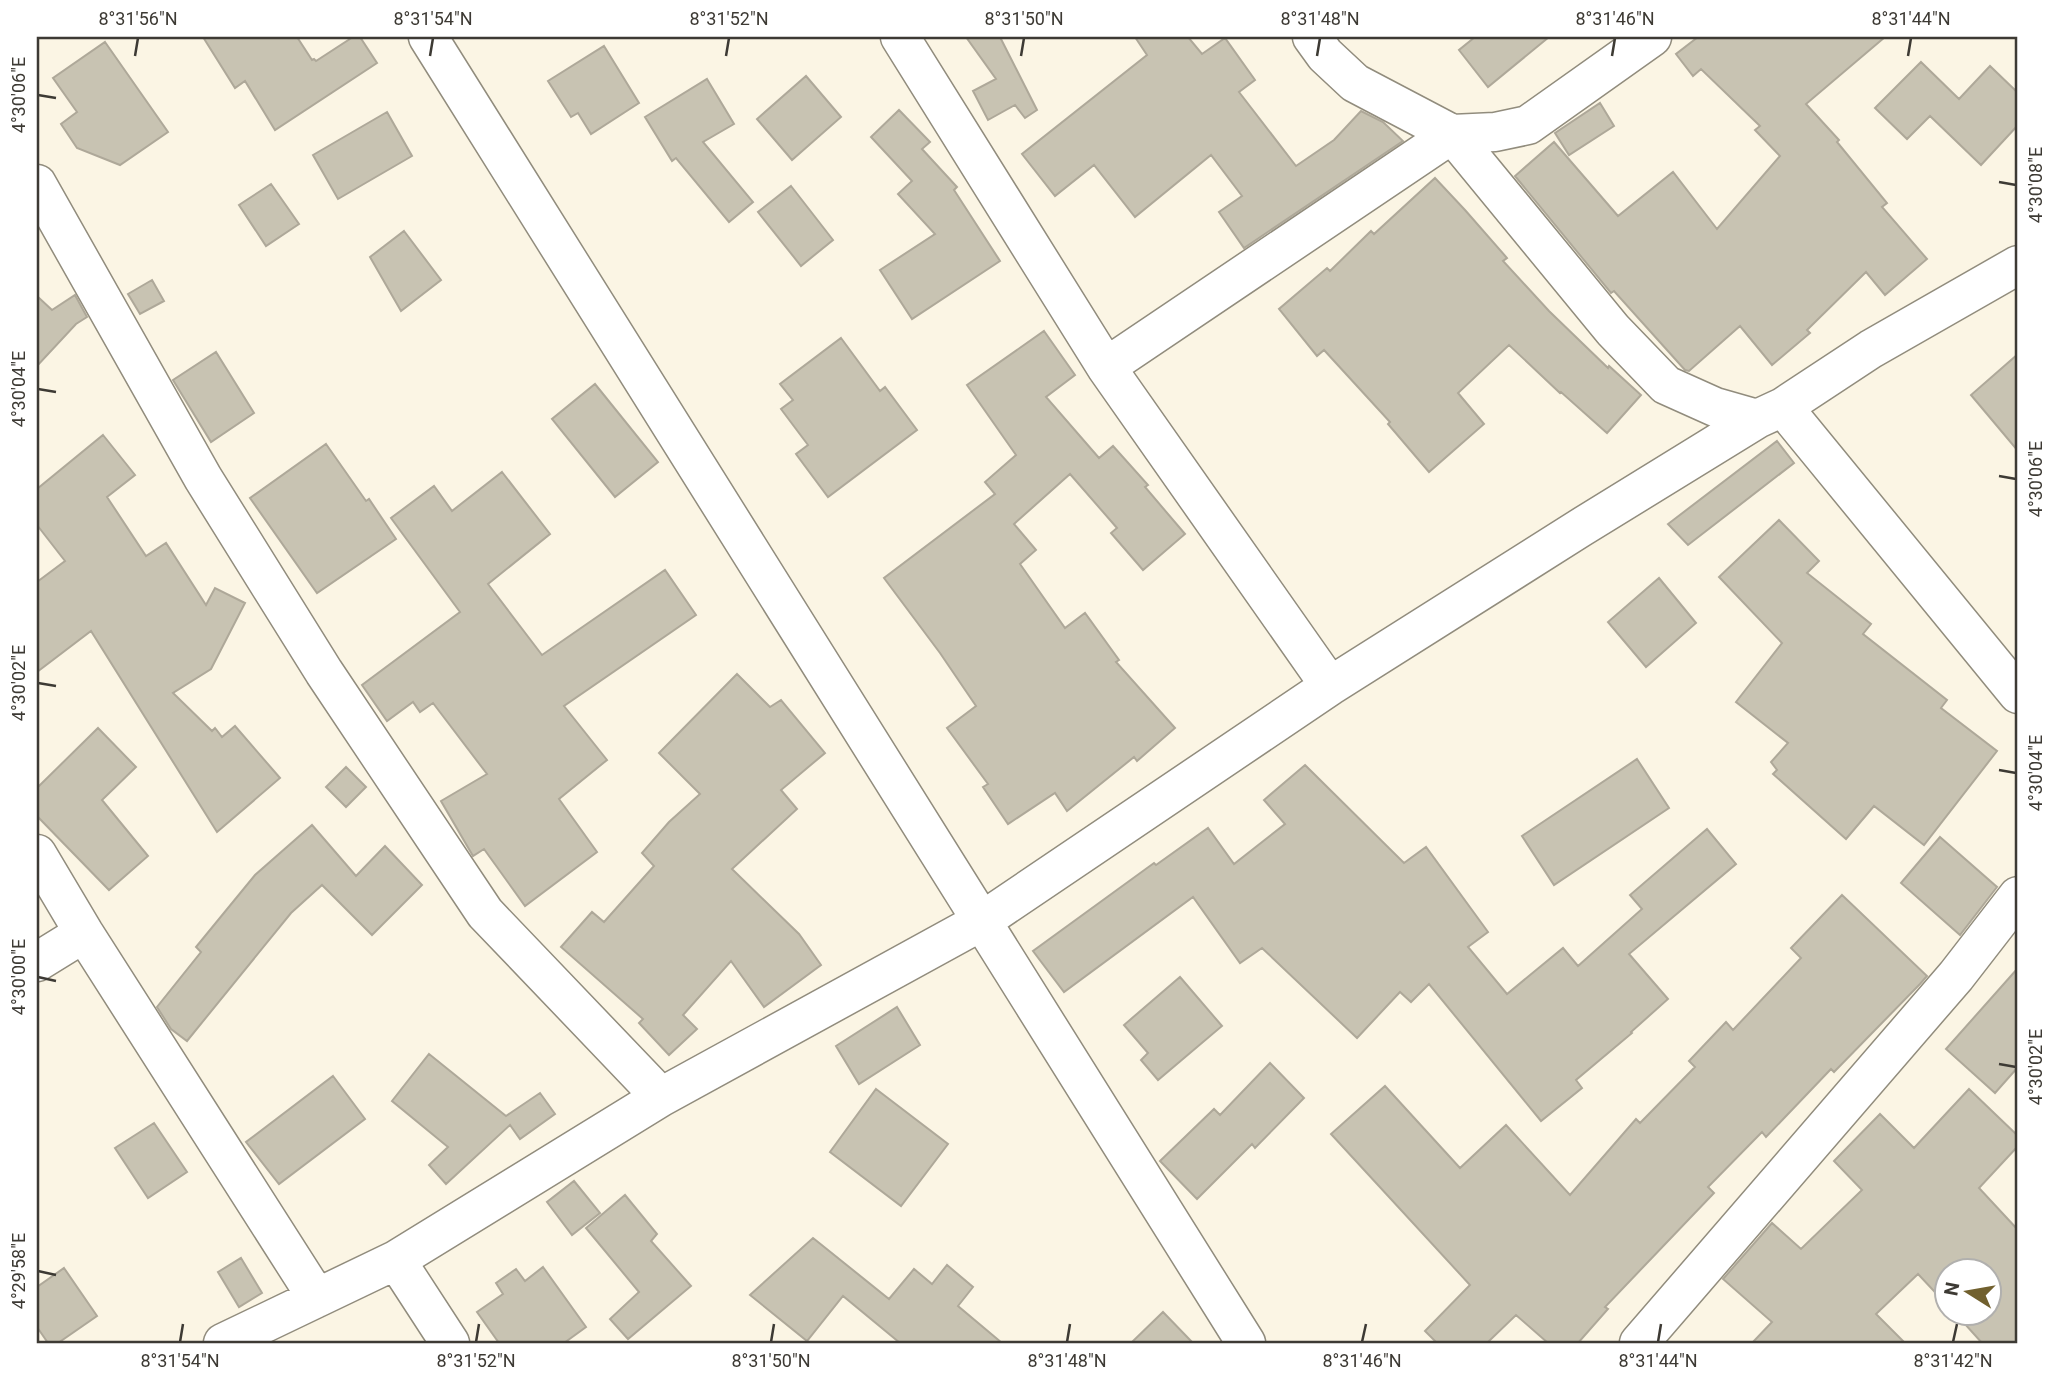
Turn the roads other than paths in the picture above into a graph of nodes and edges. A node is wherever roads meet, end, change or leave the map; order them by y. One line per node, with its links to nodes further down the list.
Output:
1 (428, 37): 14 (street)
2 (900, 37): 8 (street)
3 (1312, 37): 5 (street)
4 (1652, 37): 5 (street)
5 (1452, 134): 8 (street); 9 (street)
6 (37, 184): 17 (street)
7 (2018, 265): 9 (street)
8 (1106, 366): 10 (street)
9 (1770, 413): 10 (street); 11 (street)
10 (1330, 687): 14 (street)
11 (2018, 694)
12 (37, 854): 15 (street)
13 (2018, 897): 23 (street)
14 (982, 921): 17 (street); 22 (street)
15 (84, 933): 16 (street); 19 (street)
16 (37, 962)
17 (661, 1097): 18 (street)
18 (396, 1260): 19 (street); 21 (street)
19 (317, 1298): 20 (street)
20 (223, 1343)
21 (450, 1343)
22 (1246, 1343)
23 (1639, 1343)

